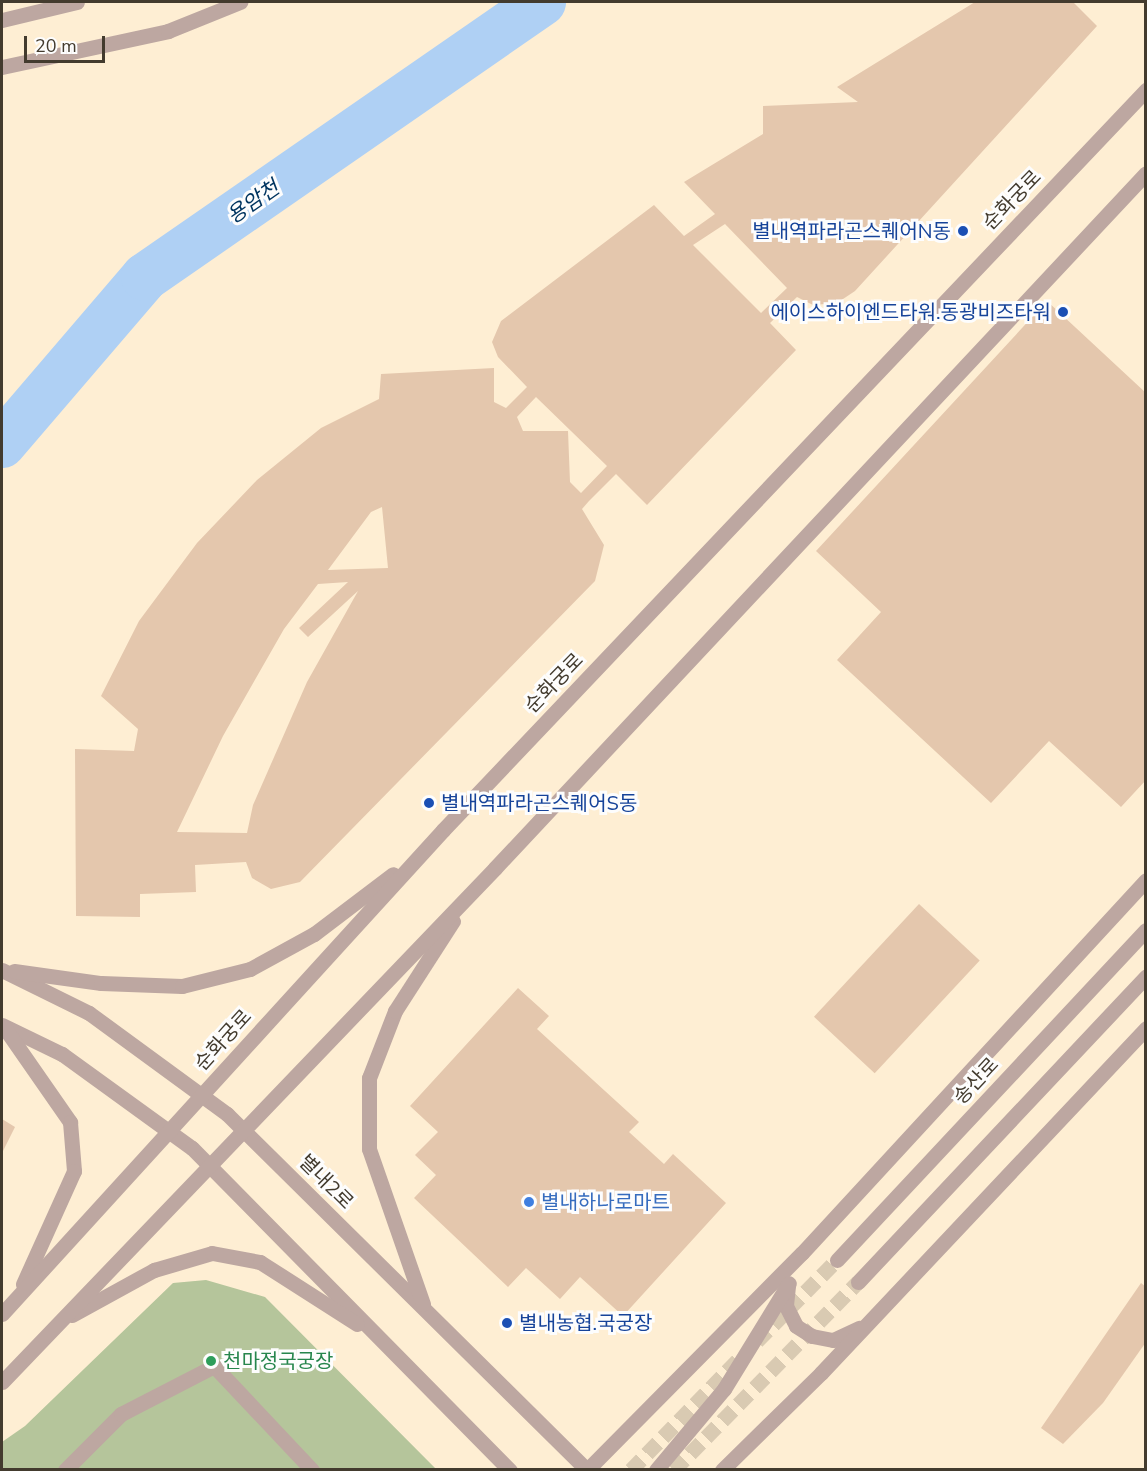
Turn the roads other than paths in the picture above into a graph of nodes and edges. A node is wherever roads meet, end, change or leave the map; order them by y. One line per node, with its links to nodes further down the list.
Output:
1 (77, 2): 3 (street)
2 (240, 2): 4 (street)
3 (2, 20)
4 (2, 67)
5 (1146, 90): 7 (street, 순화궁로)
6 (1146, 173): 9 (street)
7 (424, 850): 11 (street); 15 (street, 순화궁로)
8 (1146, 880): 19 (street)
9 (473, 890): 17 (street); 24 (street)
10 (1146, 930): 20 (street, 송산로)
11 (2, 970): 15 (street, 별내2로)
12 (1146, 975): 21 (street)
13 (2, 1025): 16 (street); 23 (street)
14 (1146, 1028): 27 (street)
15 (202, 1096): 16 (street, 순화궁로); 17 (street, 별내2로)
16 (168, 1131): 18 (street); 23 (street, 순화궁로)
17 (244, 1131): 18 (street); 24 (street, 별내2로)
18 (209, 1166): 26 (street); 28 (street)
19 (801, 1253): 22 (street); 33 (street)
20 (837, 1260)
21 (858, 1282)
22 (789, 1283): 27 (street); 34 (street)
23 (18, 1296): 25 (street, 순화궁로)
24 (425, 1310): 33 (street, 별내2로)
25 (2, 1314)
26 (59, 1322): 28 (street); 29 (street)
27 (869, 1323): 35 (street)
28 (380, 1339): 32 (street)
29 (2, 1382)
30 (65, 1470): 31 (street)
31 (312, 1470)
32 (510, 1470)
33 (587, 1470)
34 (656, 1470)
35 (722, 1470)

